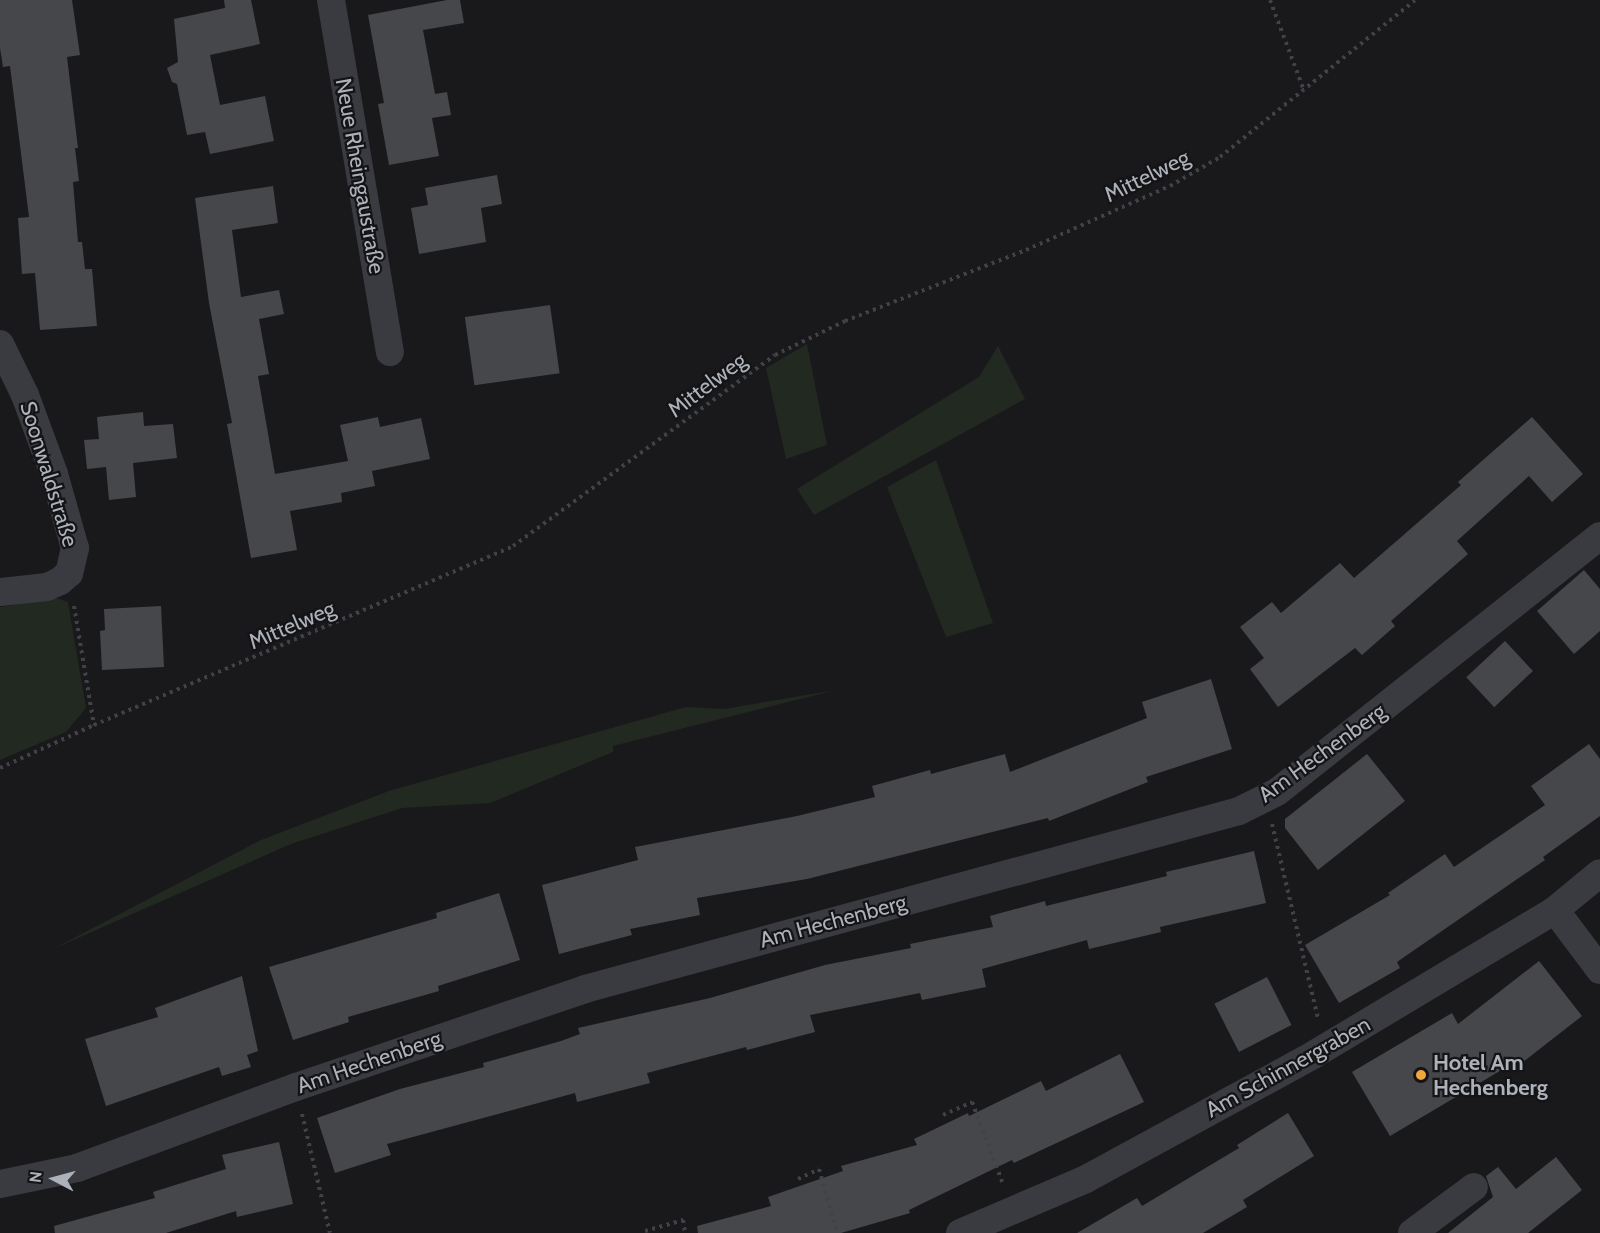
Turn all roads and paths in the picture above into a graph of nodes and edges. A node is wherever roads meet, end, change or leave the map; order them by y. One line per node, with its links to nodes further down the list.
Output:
1 (331, 0): 6 (street, Neue Rheingaustraße)
2 (1270, 0): 4 (path)
3 (1415, 0): 4 (path, Mittelweg)
4 (1304, 88): 10 (path, Mittelweg)
5 (0, 344): 8 (street, Soonwaldstraße)
6 (390, 352)
7 (1600, 536): 12 (street, Am Hechenberg)
8 (69, 573): 9 (street); 10 (path)
9 (0, 592)
10 (94, 725): 11 (path, Mittelweg)
11 (0, 768)
12 (1266, 797): 16 (path); 17 (street, Am Hechenberg)
13 (1600, 873): 14 (street, Am Schinnergraben)
14 (1555, 910): 15 (street); 16 (street, Am Schinnergraben)
15 (1600, 970)
16 (1325, 1048): 22 (street, Am Schinnergraben)
17 (296, 1087): 20 (street, Am Hechenberg); 24 (path)
18 (943, 1115): 22 (path)
19 (798, 1179): 26 (path)
20 (0, 1184)
21 (1474, 1187): 28 (street)
22 (1013, 1210): 27 (street, Am Schinnergraben)
23 (645, 1231): 25 (path)
24 (330, 1233)
25 (685, 1233)
26 (837, 1233)
27 (960, 1233)
28 (1412, 1233)

